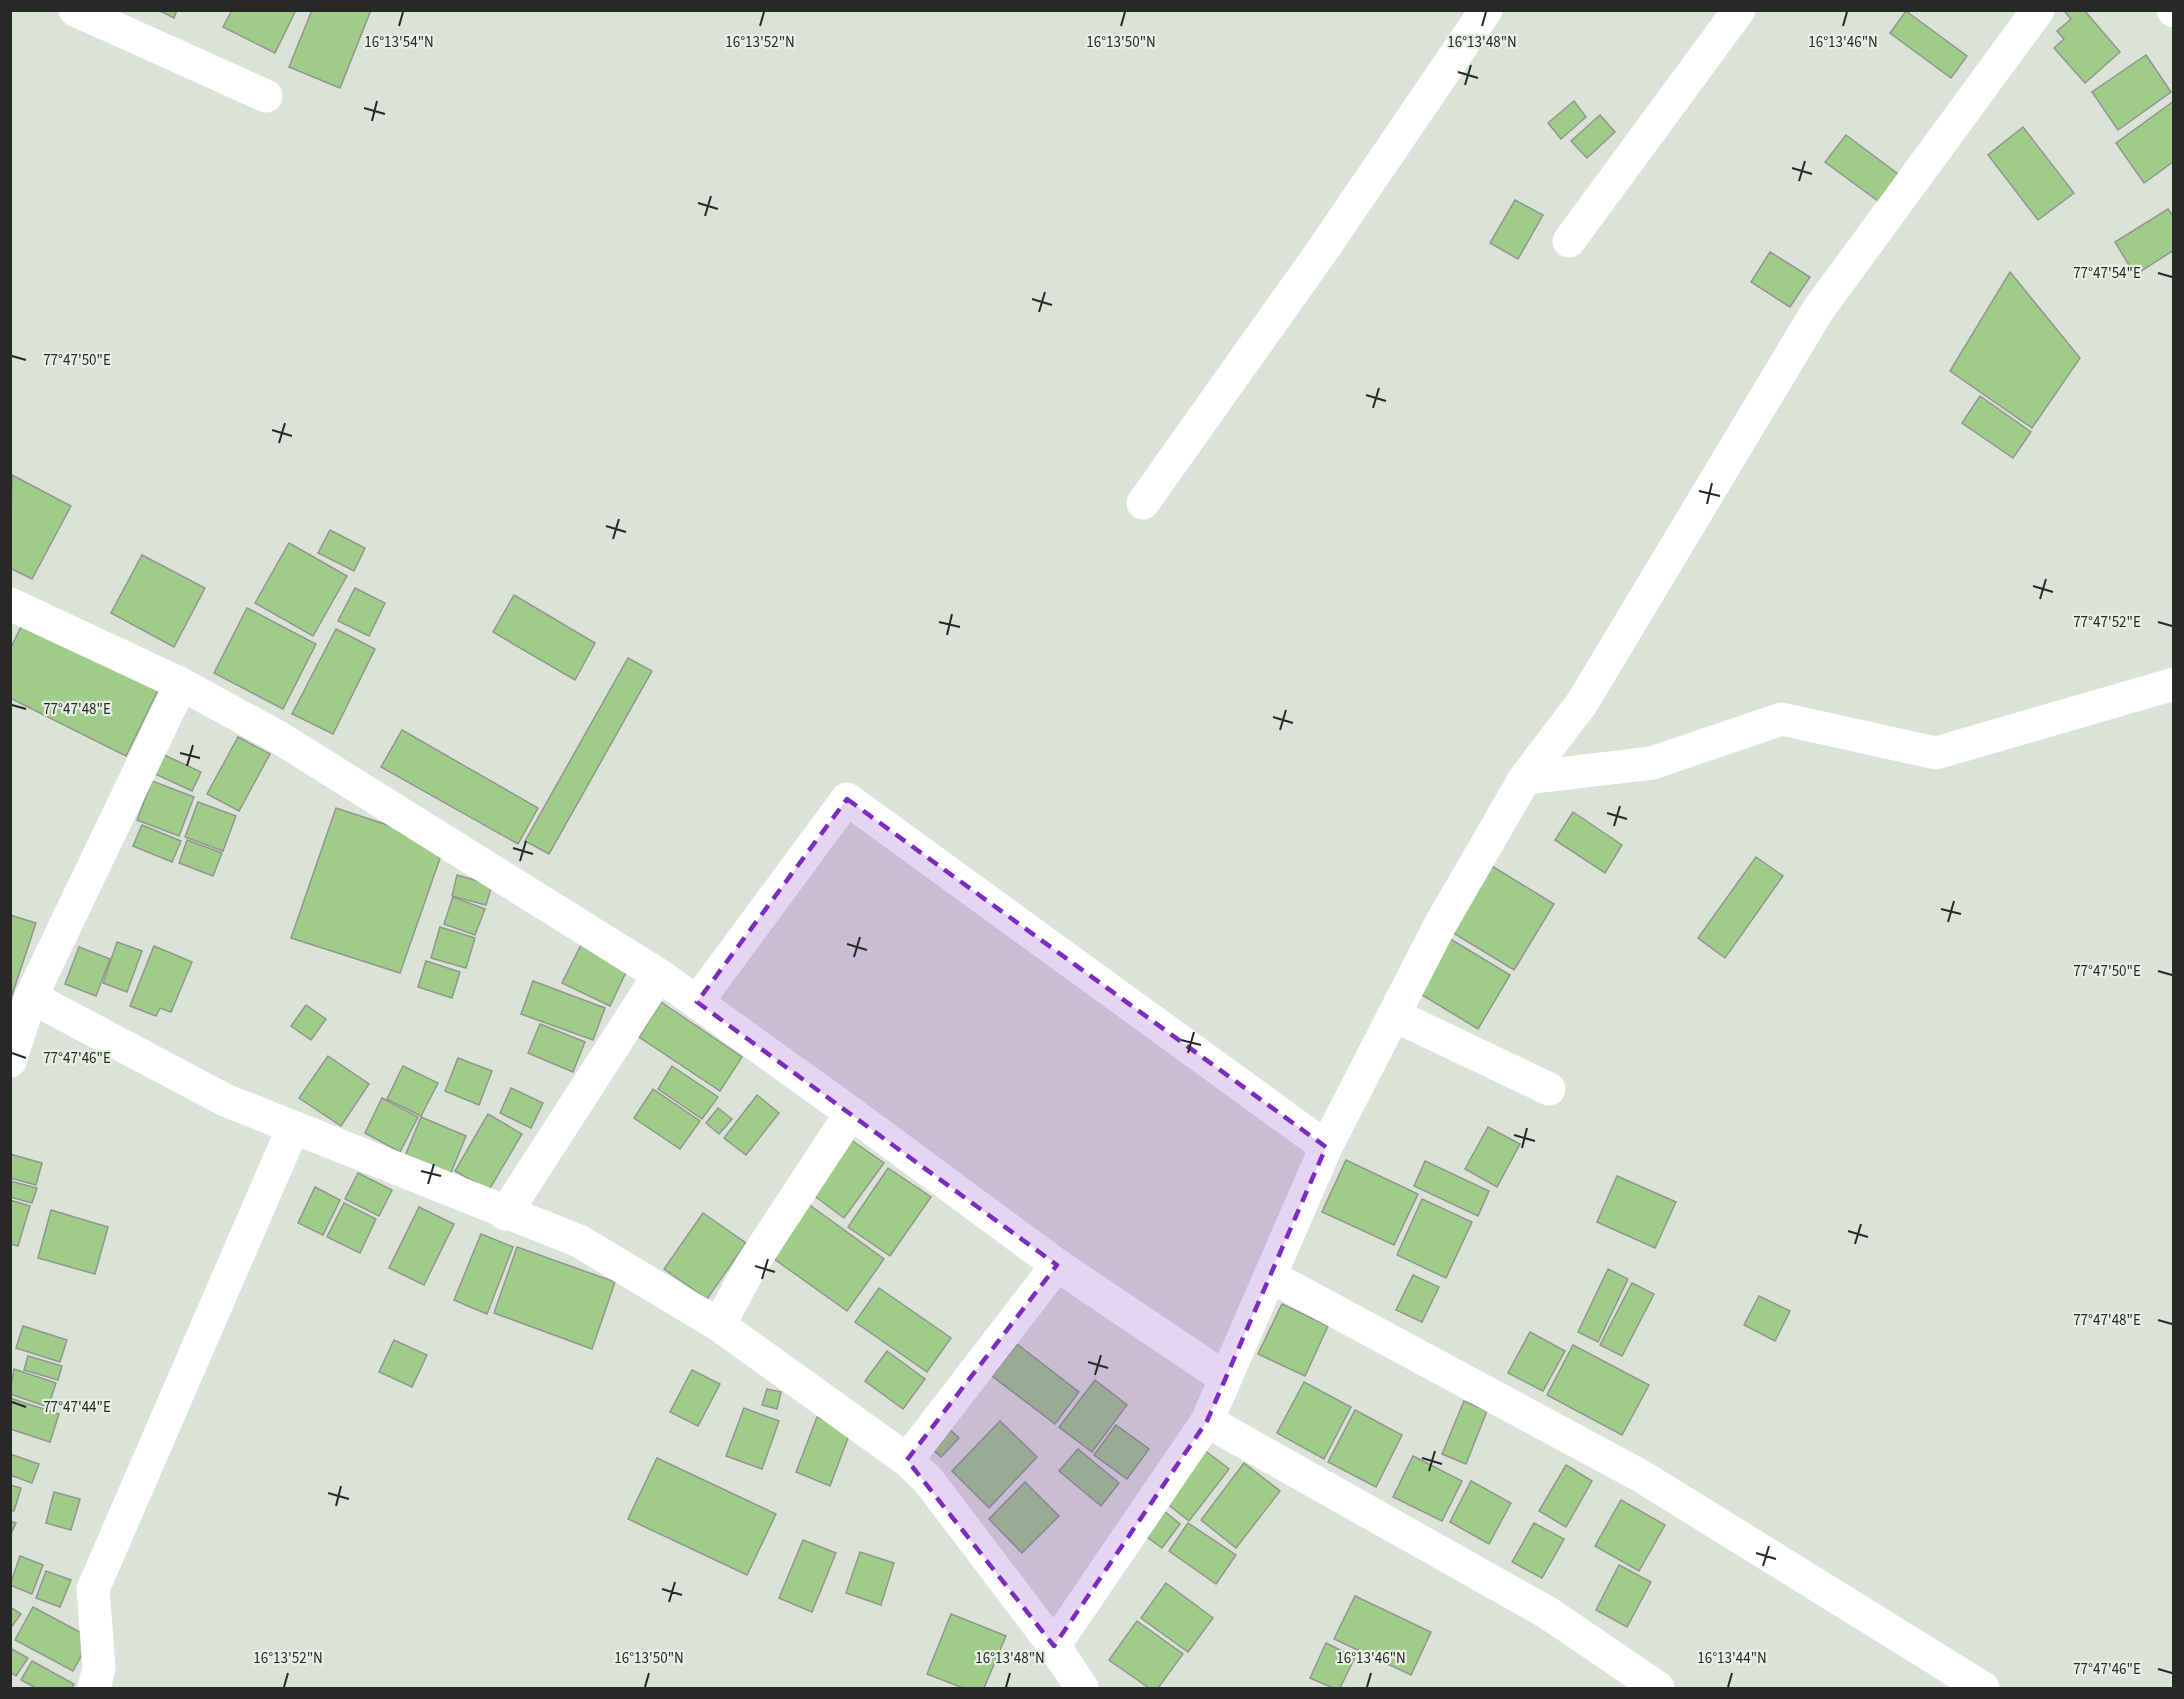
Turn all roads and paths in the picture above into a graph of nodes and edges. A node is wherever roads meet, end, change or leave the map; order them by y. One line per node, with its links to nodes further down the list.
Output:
1 (75, 10): 5 (street)
2 (1486, 10): 7 (street)
3 (1739, 10): 6 (street)
4 (2038, 10): 11 (street)
5 (266, 96)
6 (1569, 241)
7 (1143, 503)
8 (10, 604): 9 (street)
9 (181, 684): 12 (street); 13 (street)
10 (2174, 684): 11 (street)
11 (1525, 778): 15 (street)
12 (659, 975): 14 (street); 21 (street)
13 (31, 997): 16 (street); 19 (street)
14 (697, 1002): 18 (street); 20 (street)
15 (1394, 1015): 17 (street); 20 (street)
16 (10, 1060)
17 (1549, 1089)
18 (851, 1113): 22 (street); 24 (street)
19 (293, 1128): 21 (street); 29 (street)
20 (1326, 1147): 23 (street)
21 (505, 1214): 24 (street)
22 (1057, 1265): 25 (street); 27 (street)
23 (1270, 1276): 25 (street); 32 (street)
24 (719, 1325): 27 (street)
25 (1225, 1378): 26 (street)
26 (1207, 1421): 28 (street); 31 (street)
27 (907, 1460): 28 (street)
28 (1054, 1646): 30 (street)
29 (93, 1689)
30 (1082, 1689)
31 (1658, 1689)
32 (1983, 1689)

